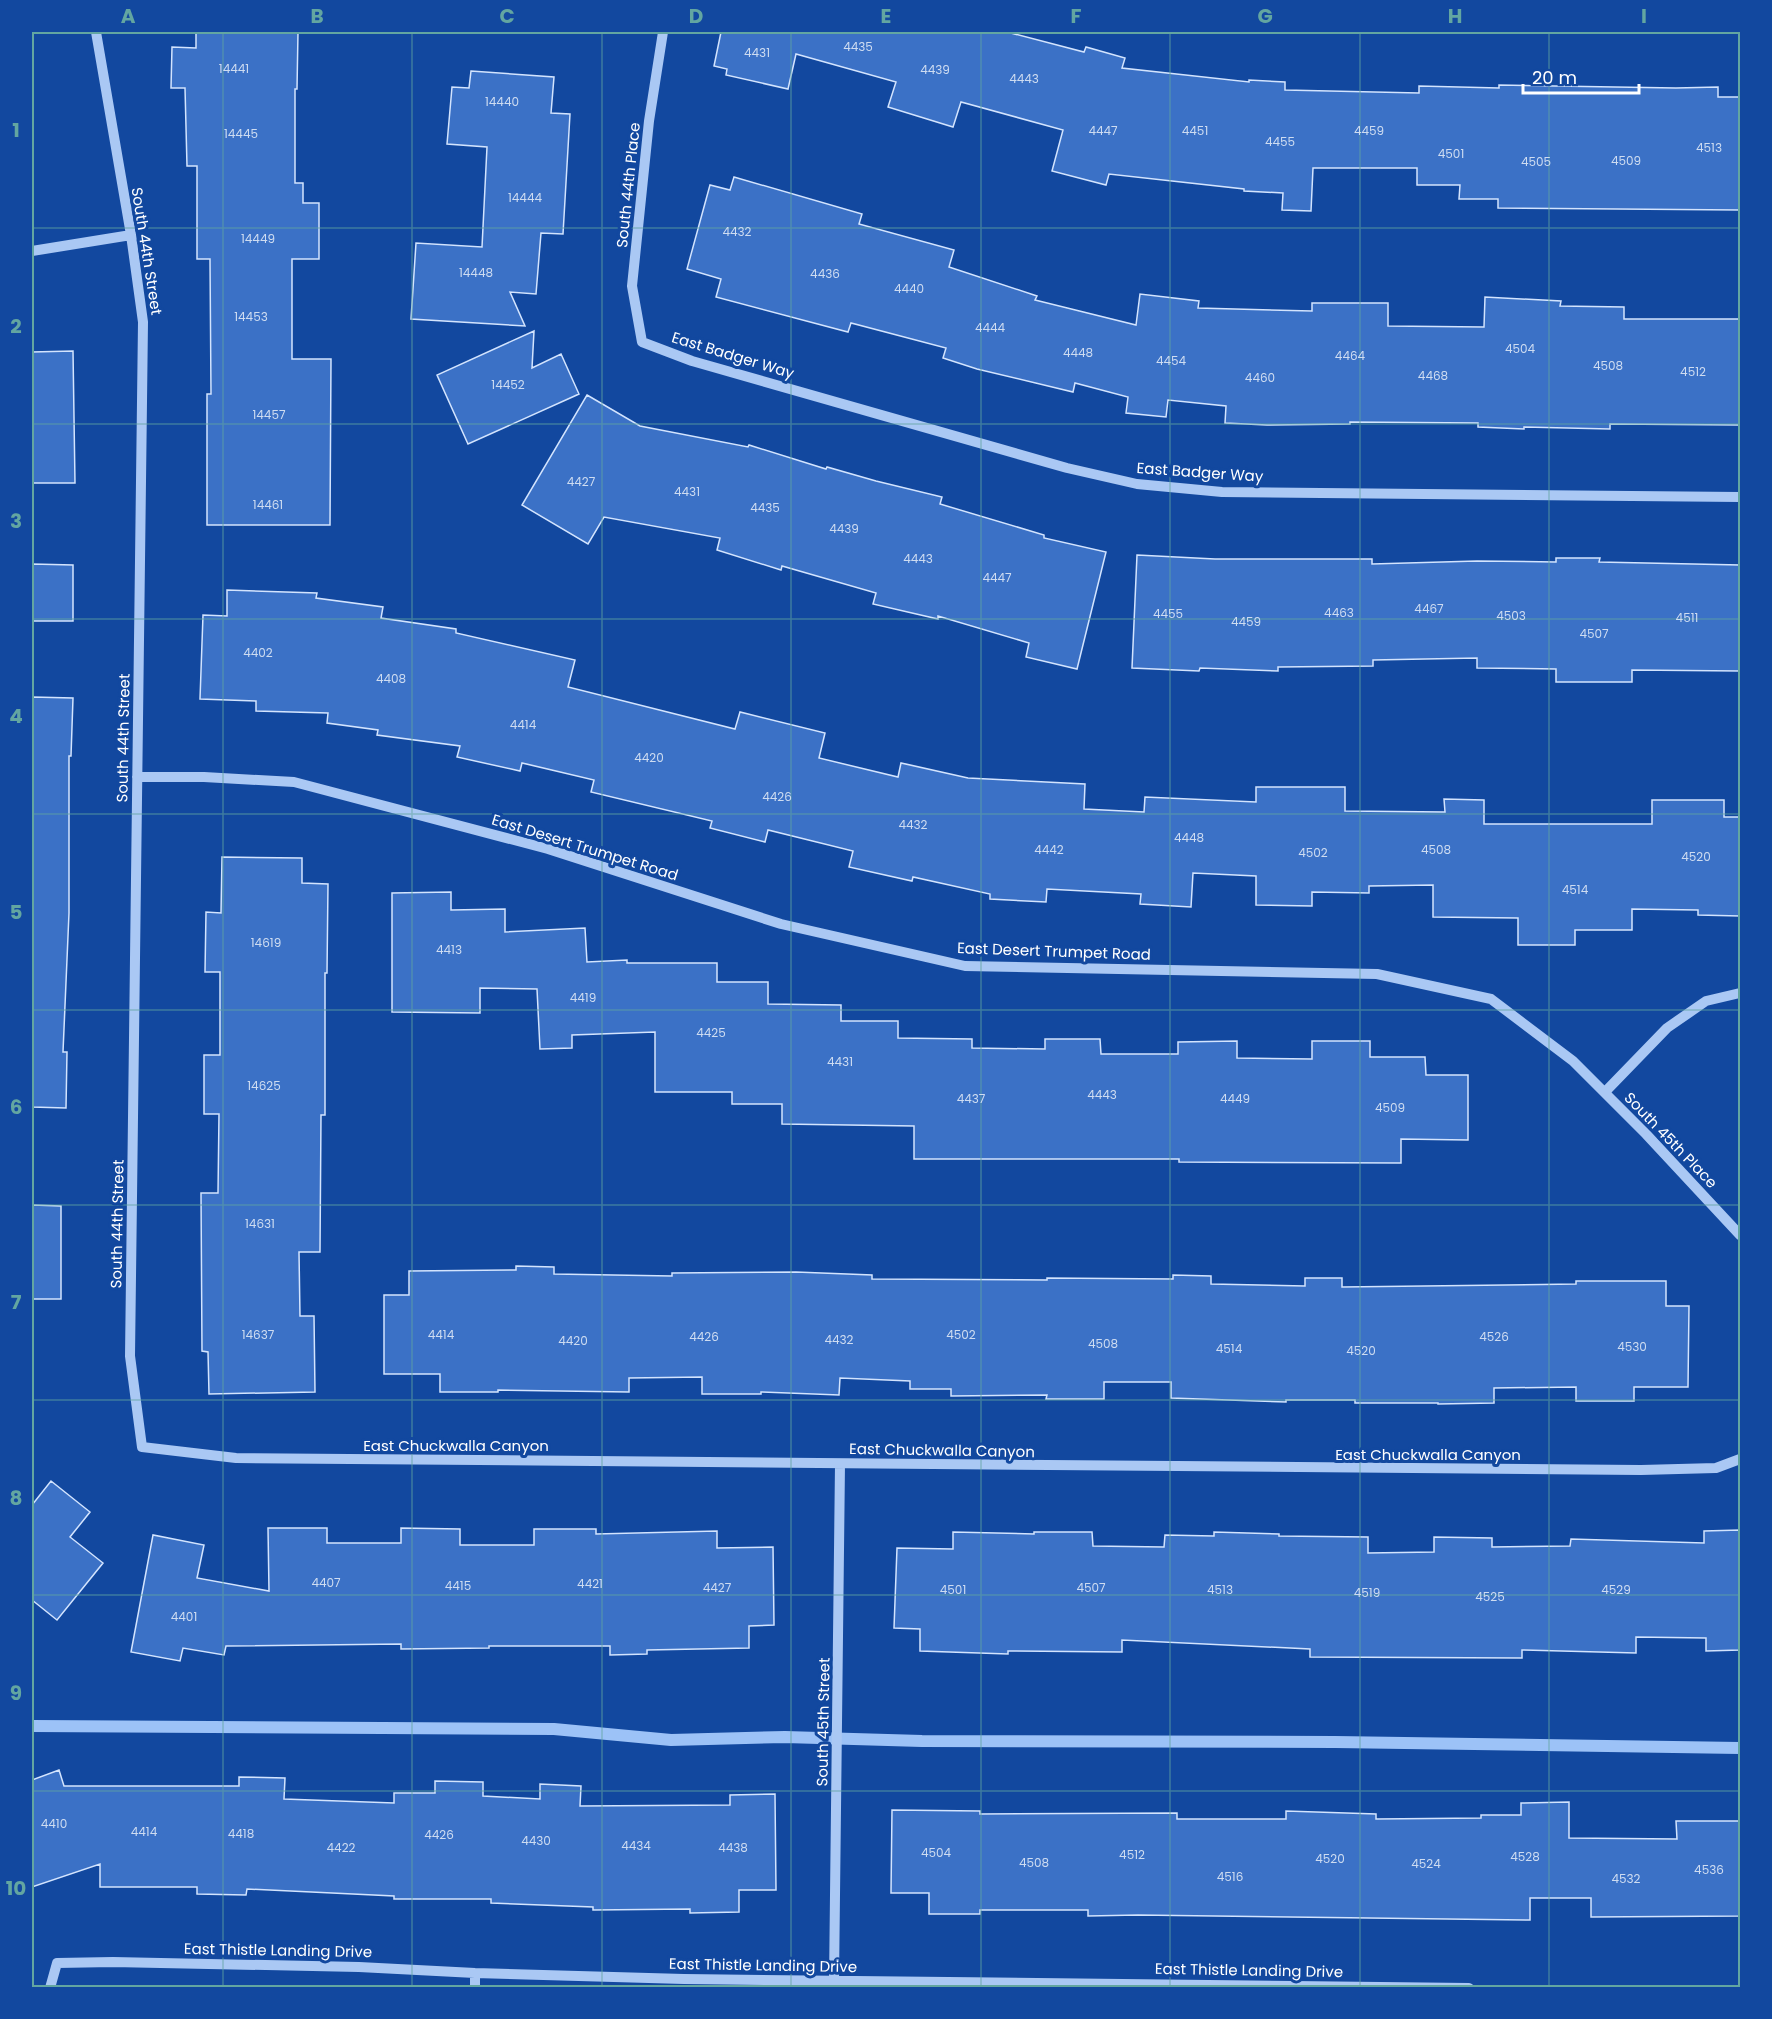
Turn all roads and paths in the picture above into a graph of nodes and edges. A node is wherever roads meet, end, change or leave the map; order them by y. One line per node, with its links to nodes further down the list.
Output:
1 (96, 32): 3 (street, South 44th Street)
2 (663, 32): 5 (street, South 44th Place)
3 (131, 235): 4 (street); 7 (street, South 44th Street)
4 (32, 251)
5 (642, 342): 6 (street, East Badger Way)
6 (1740, 497)
7 (137, 777): 9 (street, East Desert Trumpet Road); 11 (street, South 44th Street)
8 (1740, 993): 9 (street)
9 (1605, 1092): 10 (street, South 45th Place)
10 (1740, 1235)
11 (142, 1447): 13 (street, East Chuckwalla Canyon)
12 (1740, 1459): 13 (street, East Chuckwalla Canyon)
13 (840, 1464): 15 (street, South 45th Street)
14 (475, 1973): 15 (street, East Thistle Landing Drive); 16 (street, East Thistle Landing Drive); 17 (street)
15 (834, 1981): 18 (street, East Thistle Landing Drive)
16 (50, 1988)
17 (475, 1988)
18 (1469, 1988)

